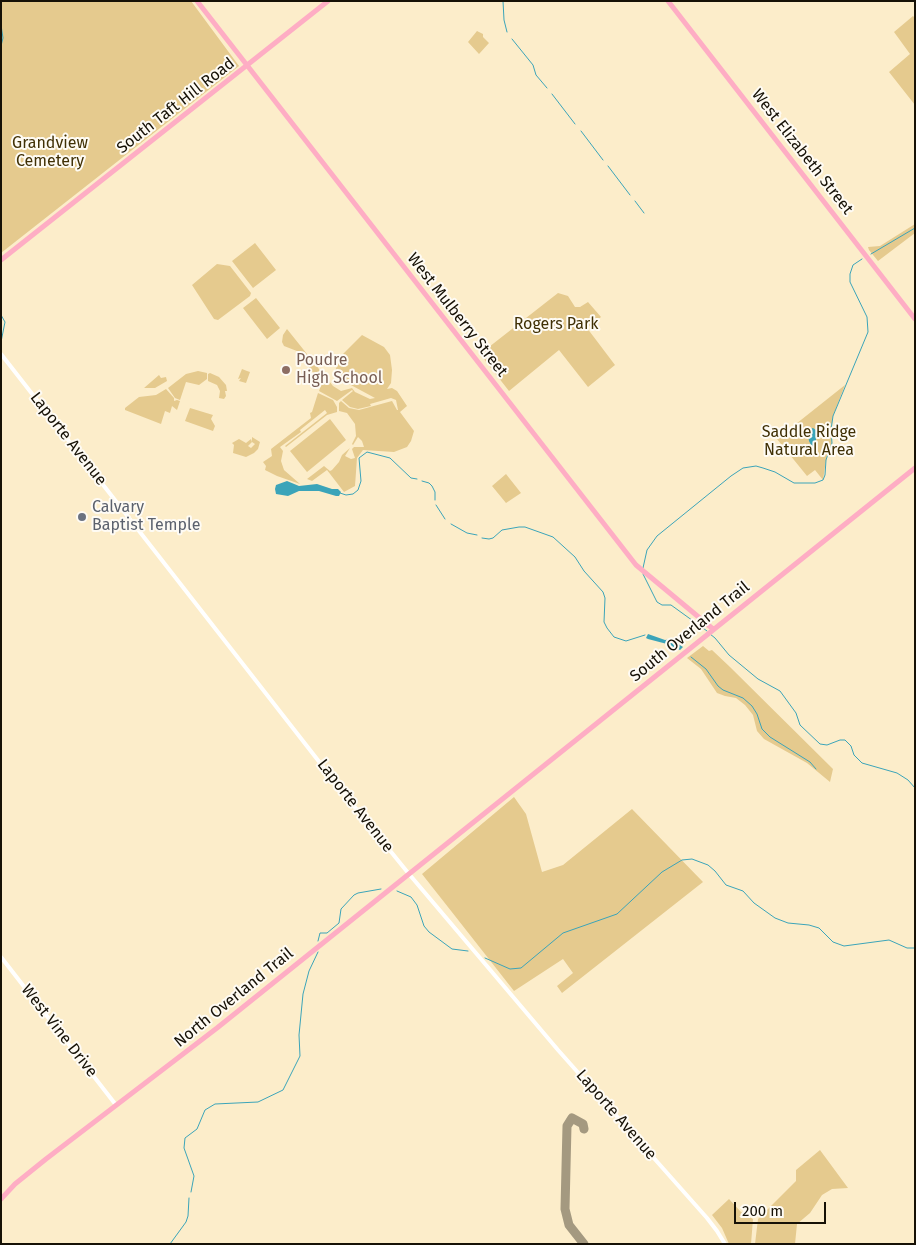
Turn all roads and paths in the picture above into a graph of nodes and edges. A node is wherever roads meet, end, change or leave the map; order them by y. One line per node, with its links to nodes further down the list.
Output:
1 (197, 1): 4 (main road, West Mulberry Street)
2 (328, 1): 4 (main road, South Taft Hill Road)
3 (668, 1): 6 (main road, West Elizabeth Street)
4 (247, 66): 5 (main road, South Taft Hill Road); 9 (main road, West Mulberry Street)
5 (1, 260)
6 (915, 319)
7 (1, 354): 11 (street, Laporte Avenue)
8 (915, 468): 9 (main road, South Overland Trail)
9 (710, 632): 10 (main road, South Overland Trail)
10 (482, 816): 11 (main road, North Overland Trail)
11 (409, 874): 13 (main road, North Overland Trail); 15 (street, Laporte Avenue)
12 (1, 957): 13 (street, West Vine Drive)
13 (116, 1105): 14 (main road, North Overland Trail)
14 (1, 1199)
15 (725, 1244)

